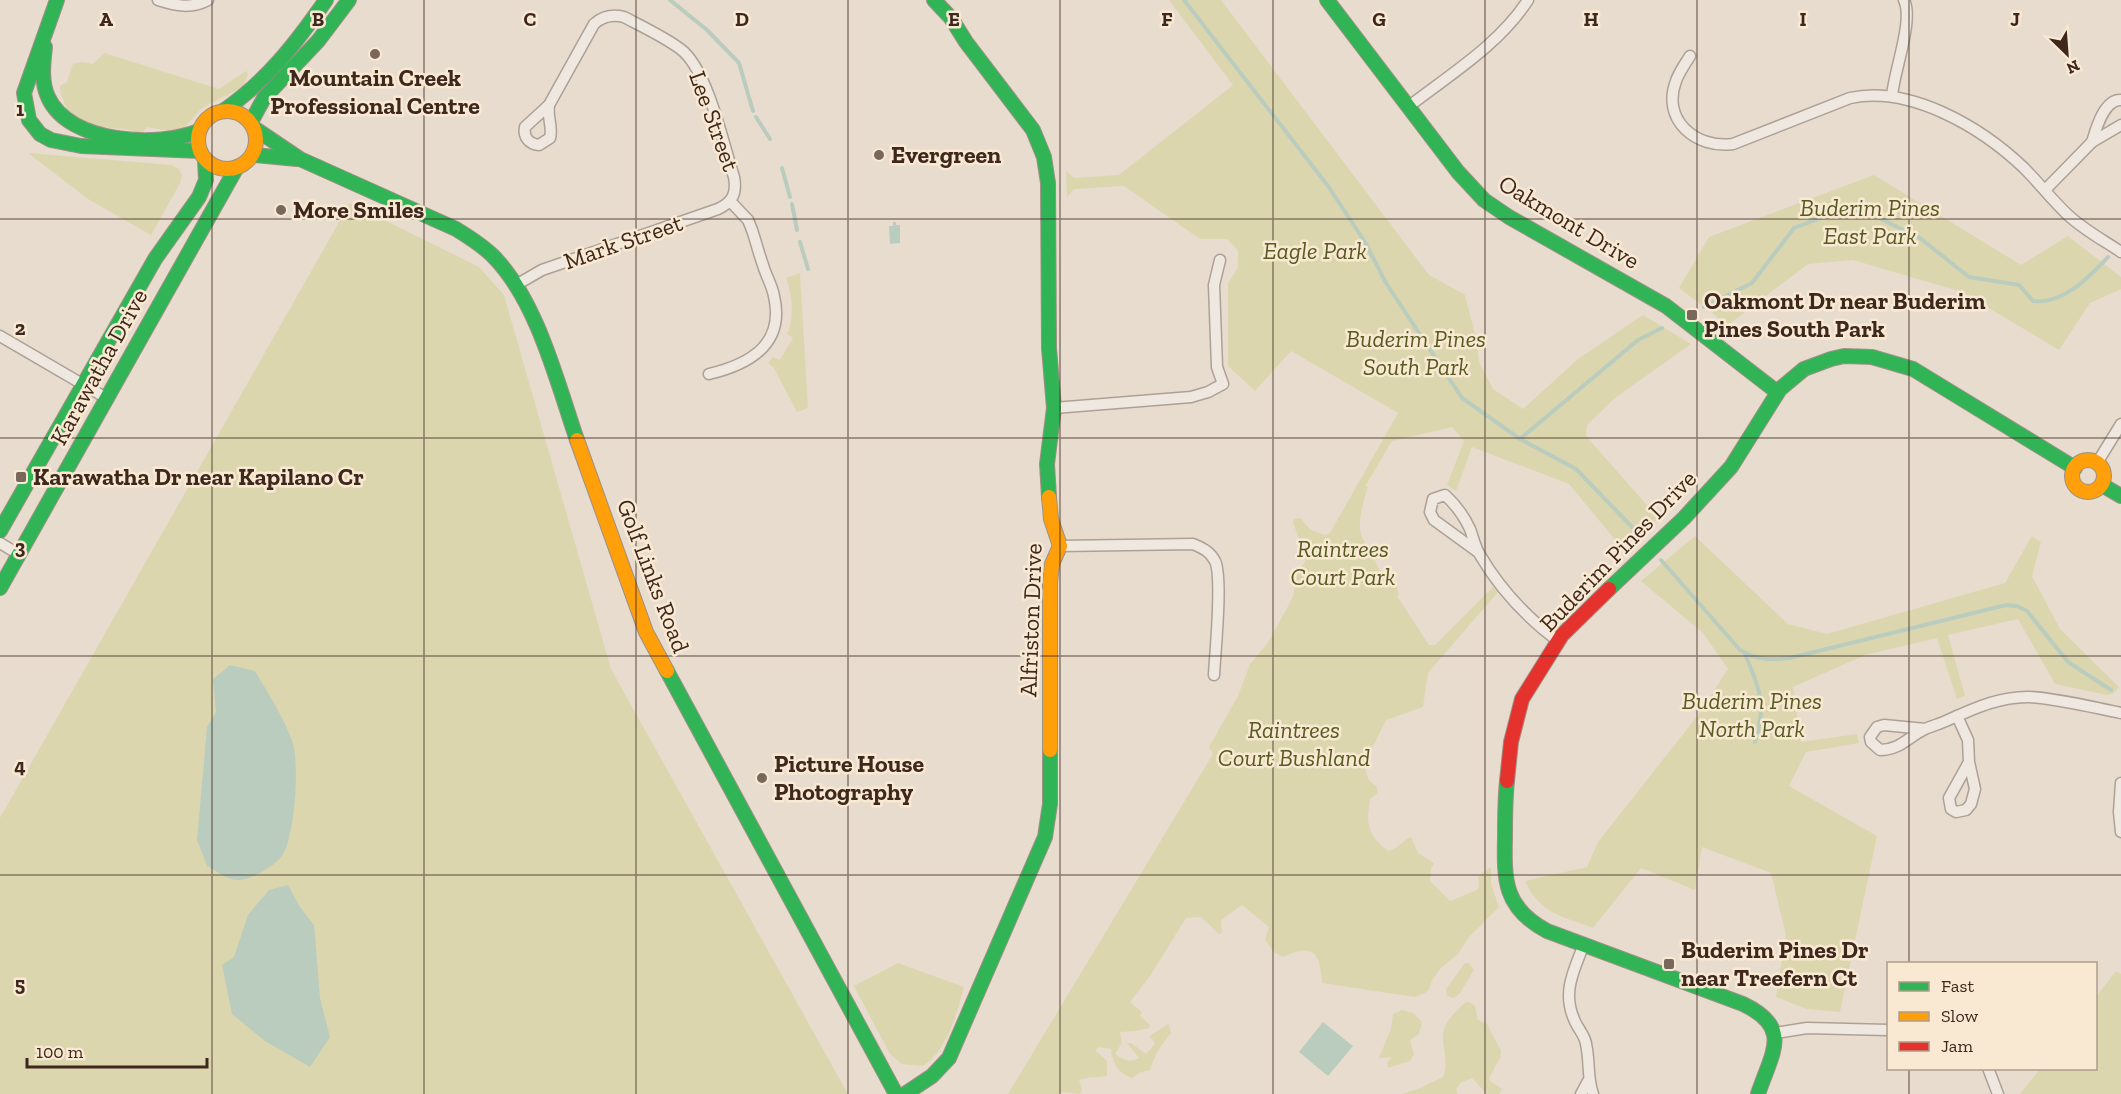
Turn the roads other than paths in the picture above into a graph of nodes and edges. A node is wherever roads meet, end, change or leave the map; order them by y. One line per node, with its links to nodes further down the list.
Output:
1 (57, 0): 10 (street)
2 (158, 0): 3 (street)
3 (208, 0)
4 (326, 0): 16 (street)
5 (349, 0): 17 (street)
6 (934, 0): 35 (street, Alfriston Drive)
7 (1327, 0): 15 (street, Oakmont Drive)
8 (1528, 0): 15 (street)
9 (1904, 0): 12 (street)
10 (47, 29): 19 (street); 21 (street)
11 (1690, 56): 12 (street)
12 (1892, 96): 25 (street)
13 (2121, 100): 20 (street)
14 (549, 105): 26 (street, Lee Street)
15 (1408, 107): 33 (street, Oakmont Drive)
16 (223, 111): 17 (street); 19 (street)
17 (253, 125): 22 (street); 23 (street, Golf Links Road)
18 (2121, 125): 20 (street)
19 (199, 131): 21 (street)
20 (2092, 142): 25 (street)
21 (202, 155): 24 (street); 32 (street, Karawatha Drive)
22 (253, 155): 23 (street, Golf Links Road); 24 (street)
23 (300, 159): 29 (street, Golf Links Road)
24 (237, 167): 34 (street, Karawatha Drive)
25 (2045, 190): 27 (street)
26 (730, 201): 29 (street, Mark Street); 31 (street, Lee Street)
27 (2121, 252)
28 (1220, 260): 35 (street)
29 (516, 285): 60 (street, Golf Links Road)
30 (0, 336): 32 (street)
31 (709, 374)
32 (83, 384): 34 (street); 41 (street, Karawatha Drive)
33 (1777, 392): 38 (street, Buderim Pines Drive); 47 (street, Buderim Pines Drive)
34 (108, 399): 45 (street, Karawatha Drive)
35 (1054, 408): 43 (street, Alfriston Drive)
36 (2121, 424): 37 (street)
37 (2097, 463): 38 (street); 39 (street)
38 (2075, 468): 39 (street)
39 (2102, 485): 40 (street)
40 (2121, 496)
41 (0, 531)
42 (0, 543): 45 (street)
43 (1060, 546): 48 (street); 61 (street, Alfriston Drive)
44 (1478, 552): 44 (street); 47 (street)
45 (20, 555): 46 (street, Karawatha Drive)
46 (0, 588)
47 (1558, 641): 55 (street, Buderim Pines Drive)
48 (1214, 675)
49 (2121, 713): 50 (street)
50 (1957, 716): 51 (street); 52 (street)
51 (1924, 729)
52 (1969, 762)
53 (2121, 783): 54 (street)
54 (2121, 832)
55 (1584, 944): 57 (street, Buderim Pines Drive); 59 (street)
56 (1887, 1030): 57 (street)
57 (1776, 1033): 64 (street)
58 (1989, 1070): 65 (street)
59 (1588, 1081): 62 (street); 63 (street)
60 (896, 1094)
61 (905, 1094)
62 (1581, 1094)
63 (1593, 1094)
64 (1758, 1094)
65 (1998, 1094)

